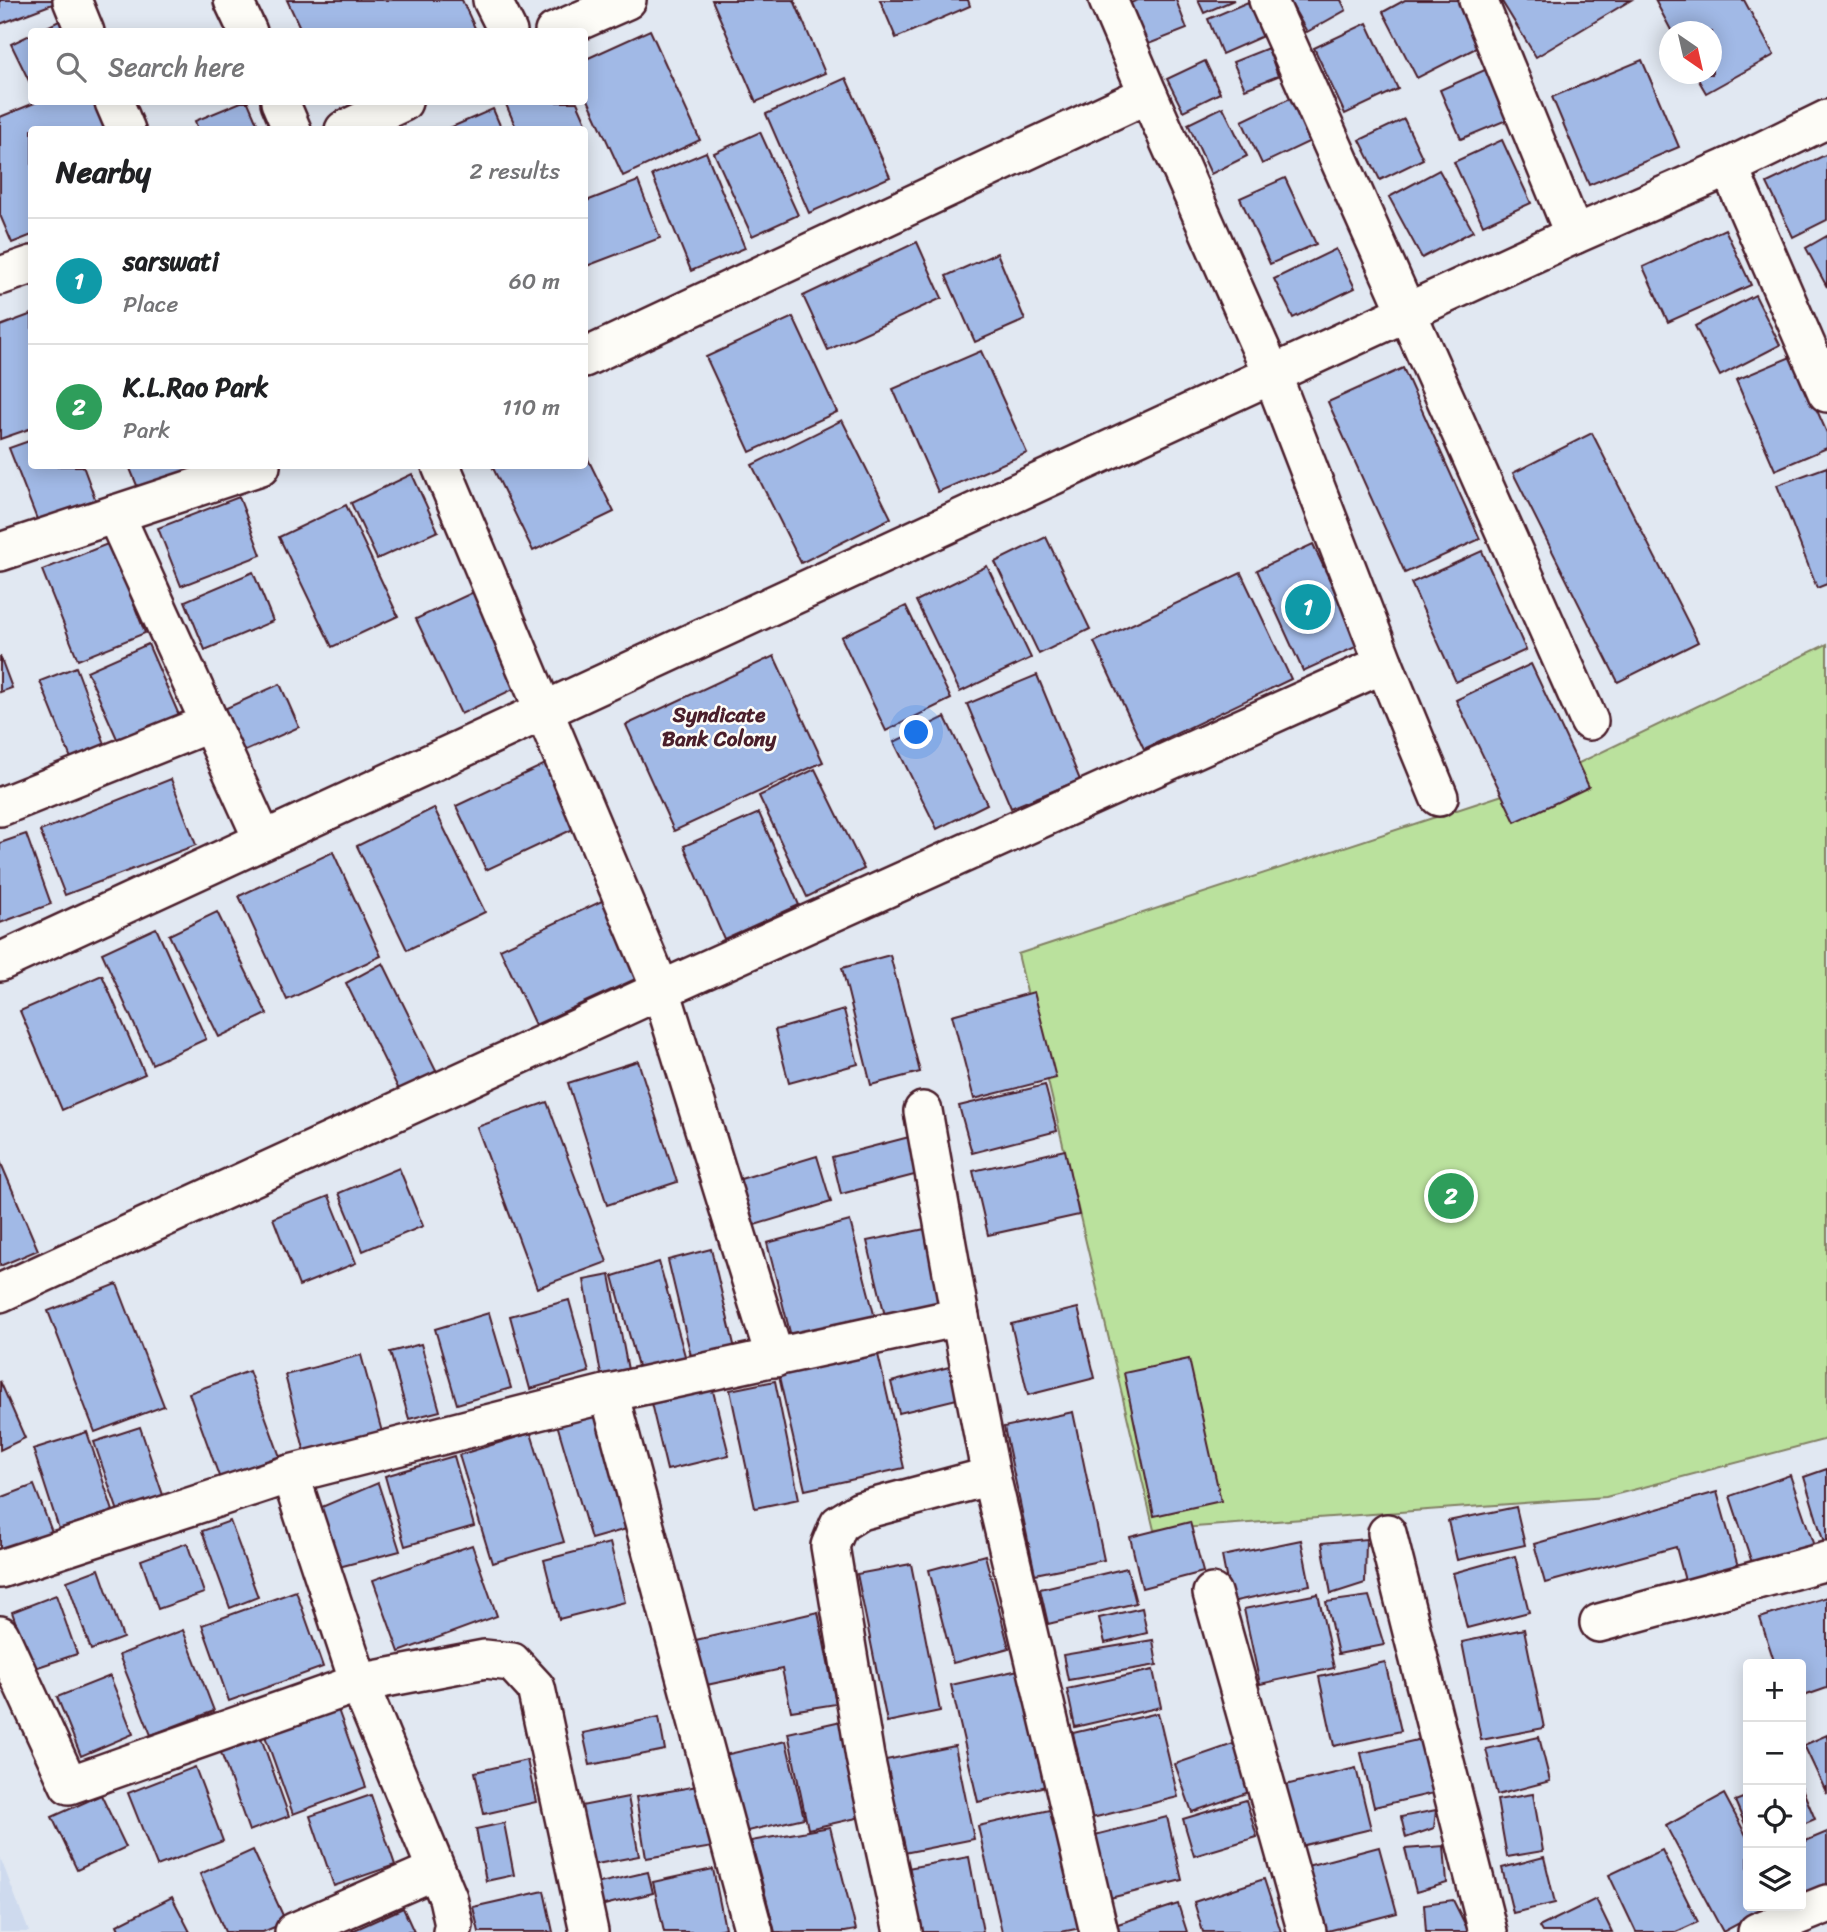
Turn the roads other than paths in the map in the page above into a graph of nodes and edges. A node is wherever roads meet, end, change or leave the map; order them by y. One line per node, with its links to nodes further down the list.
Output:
1 (72, 0): 8 (street)
2 (233, 0): 9 (street)
3 (492, 0): 10 (street)
4 (626, 0): 11 (street)
5 (1108, 0): 12 (street)
6 (1268, 0): 24 (street)
7 (1478, 0): 21 (street)
8 (83, 28)
9 (246, 28)
10 (506, 28)
11 (563, 28)
12 (1148, 94): 25 (street); 26 (street)
13 (115, 105): 17 (street)
14 (281, 105): 18 (street)
15 (397, 105): 19 (street)
16 (1827, 119): 20 (street)
17 (124, 126)
18 (290, 126)
19 (352, 126)
20 (1729, 167): 21 (street); 27 (street)
21 (1574, 235): 24 (street)
22 (28, 266): 23 (street)
23 (0, 276)
24 (1407, 311): 26 (street); 34 (street)
25 (588, 356)
26 (1272, 374): 32 (street); 33 (street)
27 (1827, 393)
28 (252, 469): 30 (street)
29 (442, 469): 33 (street)
30 (115, 514): 31 (street); 35 (street)
31 (0, 552)
32 (1384, 664): 36 (street); 40 (street)
33 (544, 710): 38 (street); 40 (street)
34 (1589, 721)
35 (210, 723): 37 (street); 38 (street)
36 (1439, 797)
37 (0, 807)
38 (263, 841): 39 (street)
39 (0, 962)
40 (661, 990): 42 (street); 44 (street)
41 (923, 1111): 43 (street)
42 (0, 1293)
43 (960, 1317): 44 (street); 47 (street)
44 (775, 1358): 45 (street)
45 (609, 1393): 46 (street); 60 (street)
46 (290, 1474): 50 (street); 54 (street)
47 (991, 1476): 61 (street); 62 (street)
48 (1387, 1532): 64 (street)
49 (1827, 1561): 52 (street)
50 (0, 1569)
51 (1212, 1593): 63 (street)
52 (1599, 1623)
53 (0, 1634): 54 (street)
54 (359, 1683): 55 (street); 59 (street)
55 (436, 1870): 57 (street); 58 (street)
56 (1827, 1904): 65 (street)
57 (294, 1932)
58 (452, 1932)
59 (589, 1932)
60 (754, 1932)
61 (903, 1932)
62 (1099, 1932)
63 (1307, 1932)
64 (1488, 1932)
65 (1757, 1932)

